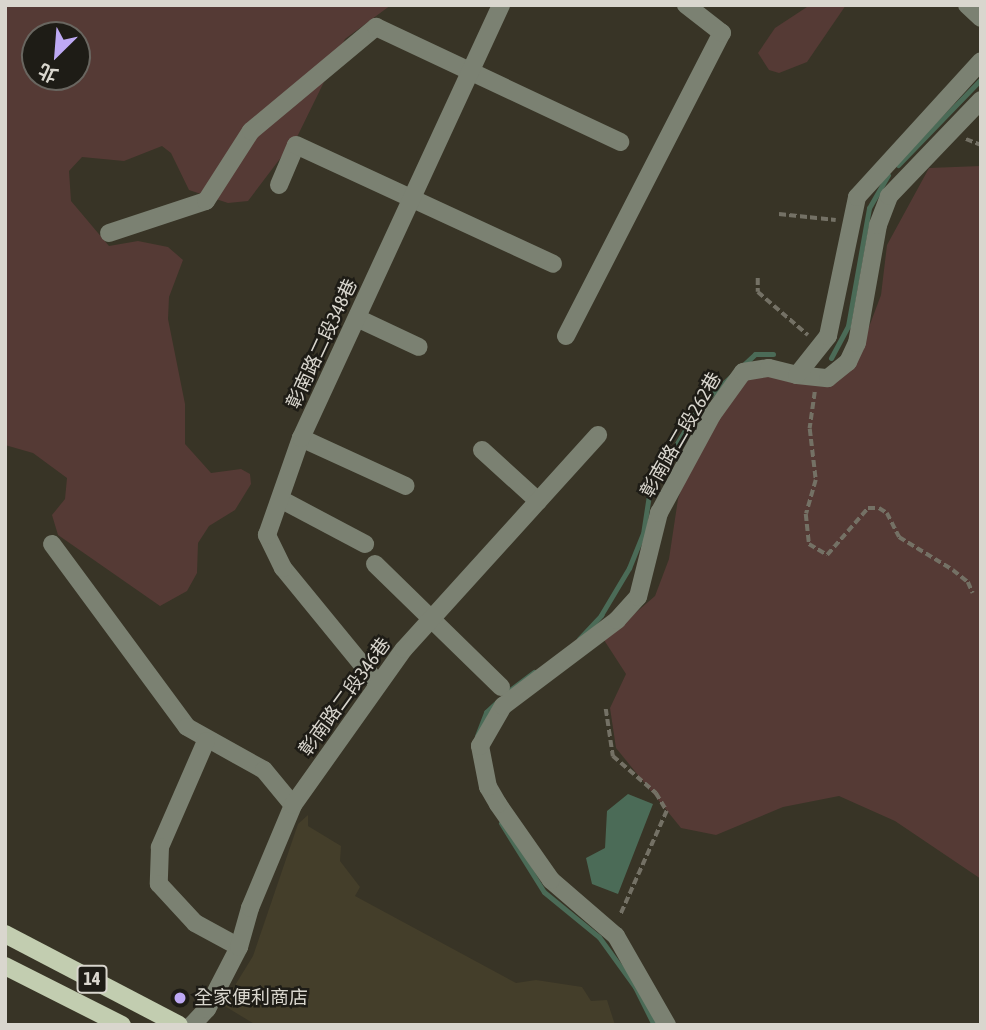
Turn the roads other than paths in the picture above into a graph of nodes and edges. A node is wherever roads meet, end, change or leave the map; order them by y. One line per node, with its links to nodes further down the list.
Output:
1 (502, 5): 6 (street, 彰南路二段348巷)
2 (686, 5): 14 (street)
3 (967, 5): 4 (street)
4 (981, 18)
5 (981, 61): 16 (street)
6 (470, 73): 8 (street); 10 (street, 彰南路二段348巷); 11 (street)
7 (981, 100): 16 (street, 彰南路二段262巷)
8 (620, 142)
9 (279, 185): 10 (street)
10 (412, 200): 12 (street); 13 (street, 彰南路二段348巷)
11 (109, 233)
12 (553, 264)
13 (357, 318): 15 (street); 18 (street, 彰南路二段348巷)
14 (566, 335)
15 (419, 347)
16 (797, 375): 37 (street, 彰南路二段262巷)
17 (598, 435): 22 (street, 彰南路二段346巷)
18 (302, 438): 20 (street); 21 (street, 彰南路二段348巷)
19 (482, 450): 22 (street)
20 (406, 486)
21 (282, 500): 24 (street); 27 (street, 彰南路二段348巷)
22 (538, 502): 26 (street, 彰南路二段346巷)
23 (52, 544): 29 (street)
24 (365, 544)
25 (375, 564): 26 (street)
26 (432, 619): 27 (street, 彰南路二段346巷); 28 (street)
27 (378, 684): 30 (street, 彰南路二段346巷)
28 (501, 687)
29 (206, 741): 30 (street); 32 (street)
30 (293, 805): 32 (street, 彰南路二段346巷)
31 (5, 934): 35 (main road, 14)
32 (239, 947): 36 (street, 彰南路二段346巷)
33 (5, 966): 34 (main road, 14)
34 (122, 1025)
35 (179, 1025)
36 (192, 1025)
37 (667, 1025)

